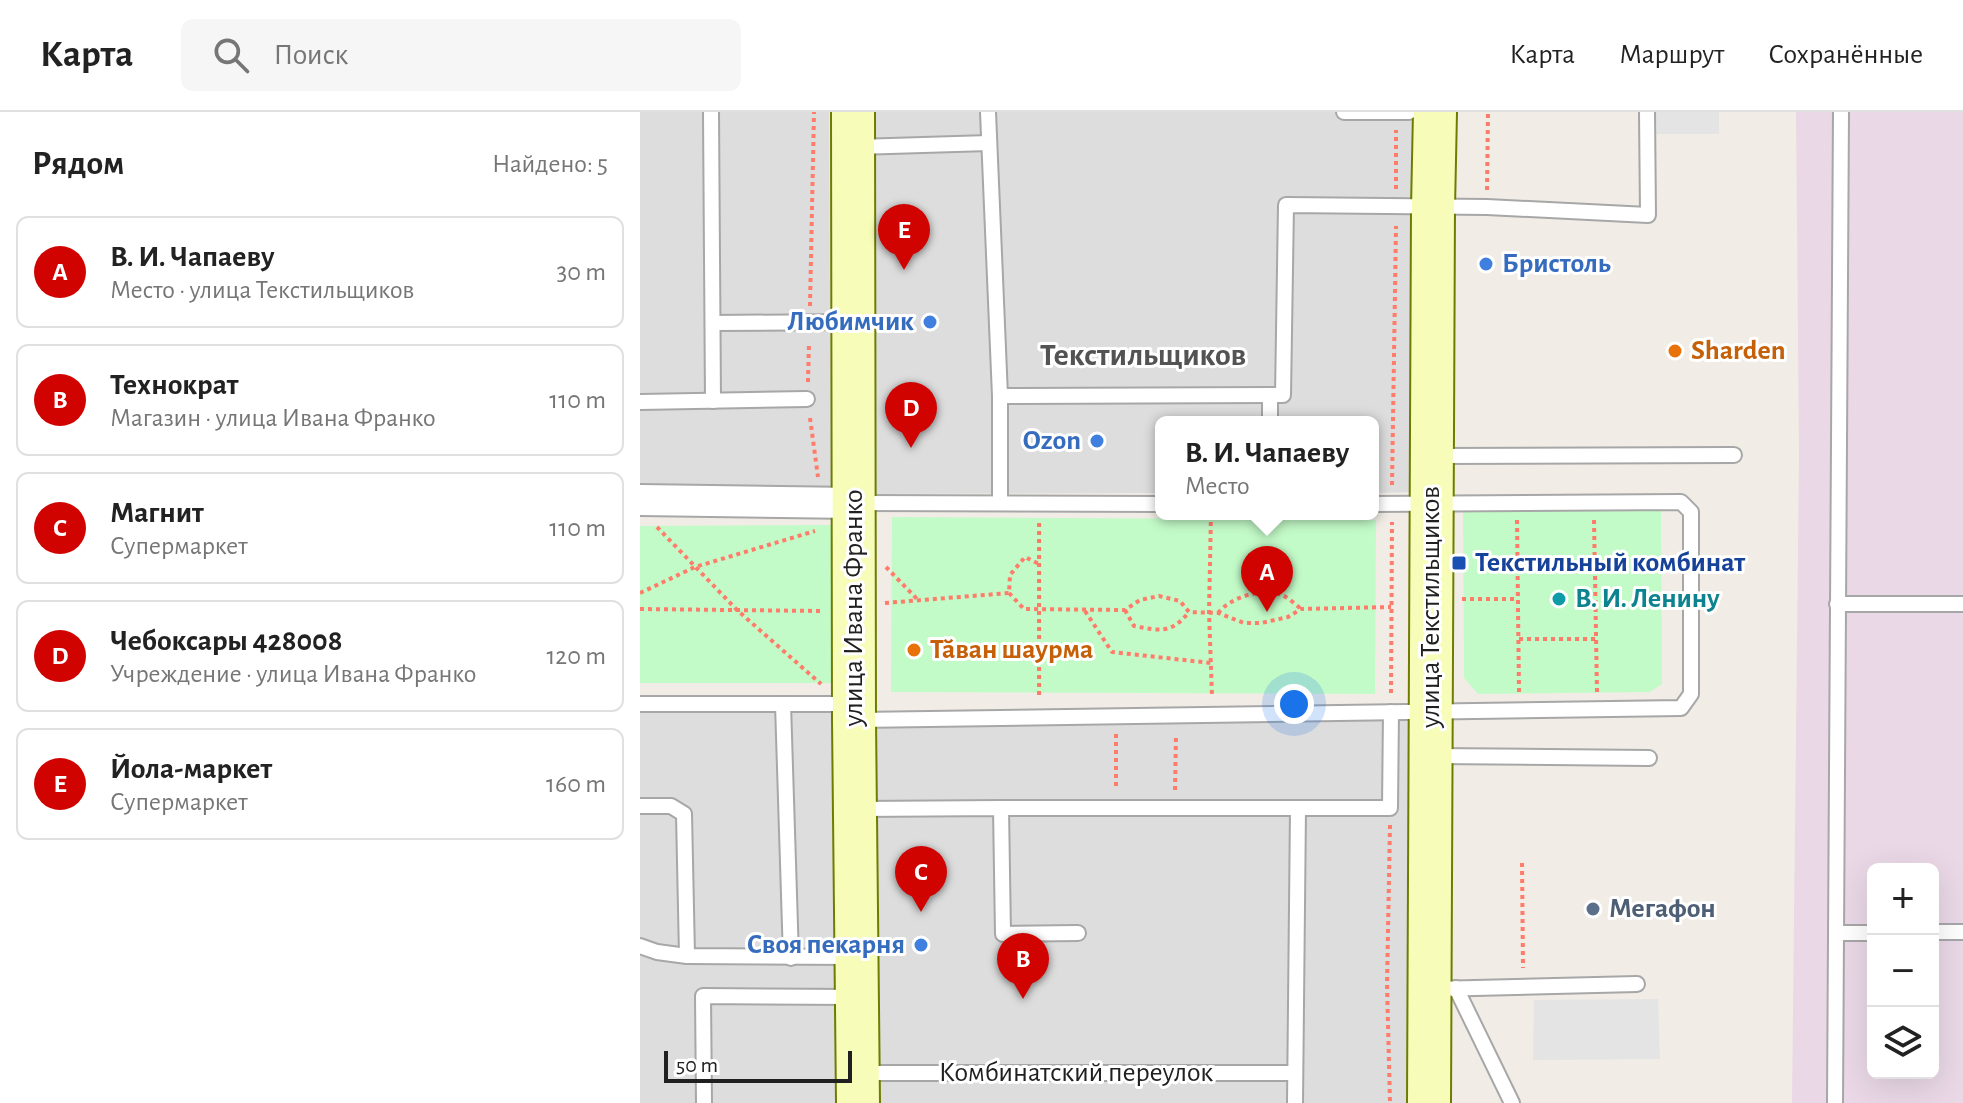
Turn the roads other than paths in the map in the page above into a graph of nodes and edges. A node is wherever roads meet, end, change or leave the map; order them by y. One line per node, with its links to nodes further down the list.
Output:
1 (711, 112): 13 (lane)
2 (988, 112): 10 (lane)
3 (1344, 112): 4 (lane)
4 (1396, 112): 5 (lane)
5 (1409, 112)
6 (1435, 112): 11 (street, улица Текстильщиков)
7 (1647, 112): 11 (lane)
8 (1841, 112): 28 (lane)
9 (853, 130): 10 (lane); 12 (street, улица Ивана Франко)
10 (989, 143): 15 (lane)
11 (1414, 207): 14 (lane); 21 (street, улица Текстильщиков)
12 (852, 322): 13 (lane); 22 (street, улица Ивана Франко)
13 (713, 323): 17 (lane)
14 (1270, 395): 15 (lane); 19 (lane)
15 (1000, 396): 23 (lane)
16 (807, 399): 17 (lane)
17 (713, 401): 18 (lane)
18 (640, 402)
19 (1270, 416)
20 (1734, 455): 21 (lane)
21 (1432, 456): 24 (street, улица Текстильщиков)
22 (854, 503): 23 (lane); 27 (street); 32 (street, улица Ивана Франко)
23 (1000, 503): 25 (lane)
24 (1412, 503): 26 (lane); 33 (street, улица Текстильщиков); 33 (lane)
25 (1155, 504)
26 (1379, 504)
27 (646, 511)
28 (1837, 604): 29 (lane); 43 (lane)
29 (1963, 604)
30 (640, 704): 31 (lane)
31 (783, 704): 32 (lane); 47 (lane)
32 (844, 704): 33 (lane); 39 (street, улица Ивана Франко)
33 (1411, 712): 34 (street, улица Текстильщиков); 38 (lane)
34 (1431, 756): 35 (lane); 50 (street, улица Текстильщиков)
35 (1649, 758)
36 (640, 806): 46 (lane)
37 (1001, 808): 38 (lane); 39 (lane); 42 (lane)
38 (1298, 808): 51 (lane)
39 (854, 809): 48 (street, улица Ивана Франко)
40 (1939, 932): 41 (lane)
41 (1963, 932)
42 (1078, 933)
43 (1837, 933): 44 (lane); 57 (lane)
44 (1867, 933)
45 (640, 946): 46 (lane)
46 (687, 956): 47 (lane)
47 (791, 958): 48 (lane)
48 (856, 977): 52 (street, улица Ивана Франко); 53 (lane)
49 (1637, 984): 50 (lane)
50 (1443, 988): 55 (street, улица Текстильщиков); 56 (lane)
51 (1295, 1073): 52 (lane, Комбинатский переулок); 54 (lane)
52 (858, 1088)
53 (704, 1103)
54 (1295, 1103)
55 (1429, 1103)
56 (1512, 1103)
57 (1835, 1103)

